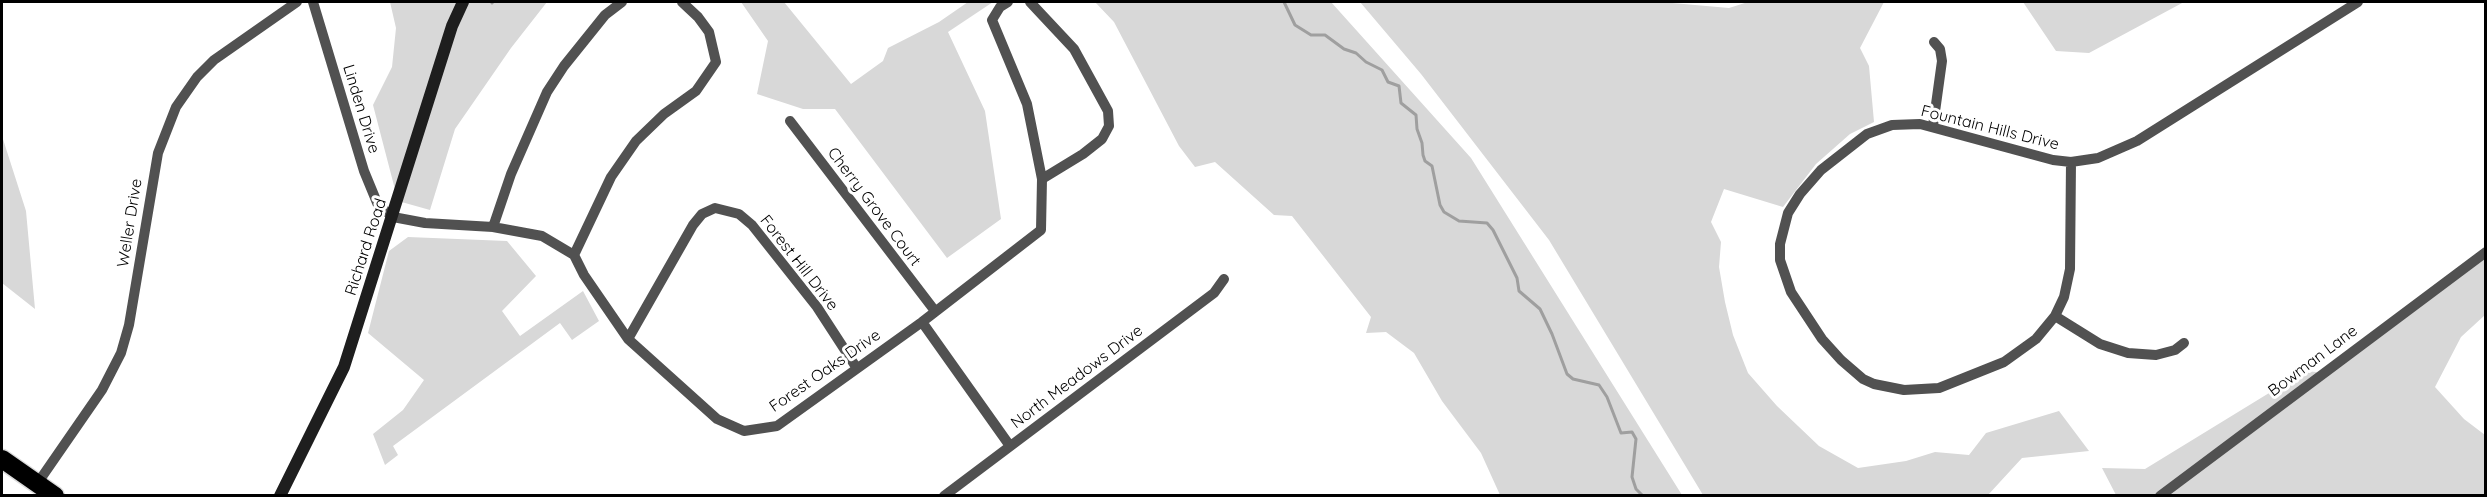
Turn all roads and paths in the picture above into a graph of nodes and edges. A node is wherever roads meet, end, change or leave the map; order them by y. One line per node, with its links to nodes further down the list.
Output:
1 (297, 2): 27 (street, Weller Drive)
2 (313, 2): 14 (street, Linden Drive)
3 (463, 2): 14 (street, Richard Road)
4 (622, 2): 15 (street)
5 (682, 2): 17 (street)
6 (1008, 2): 13 (street)
7 (1030, 2): 13 (street)
8 (2358, 2): 12 (street, Fountain Hills Drive)
9 (1934, 42): 11 (street)
10 (790, 121): 19 (street, Cherry Grove Court)
11 (1933, 126): 12 (street, Fountain Hills Drive); 20 (street, Fountain Hills Drive)
12 (2071, 162): 20 (street, Fountain Hills Drive)
13 (1042, 179): 19 (street, Forest Oaks Drive)
14 (393, 217): 15 (street, Forest Oaks Drive); 29 (street, Richard Road)
15 (493, 227): 17 (street, Forest Oaks Drive)
16 (2486, 252): 31 (street, Bowman Lane)
17 (574, 255): 22 (street, Forest Oaks Drive)
18 (1224, 279): 25 (street, North Meadows Drive)
19 (935, 311): 21 (street, Forest Oaks Drive)
20 (2055, 316): 23 (street)
21 (922, 321): 24 (street, Forest Oaks Drive); 25 (street)
22 (628, 339): 24 (street, Forest Oaks Drive); 24 (street, Forest Hill Drive)
23 (2184, 343)
24 (856, 367)
25 (1010, 446): 30 (street, North Meadows Drive)
26 (2, 459): 27 (highway)
27 (37, 484): 28 (highway)
28 (55, 495)
29 (280, 495)
30 (944, 495)
31 (2160, 495)

